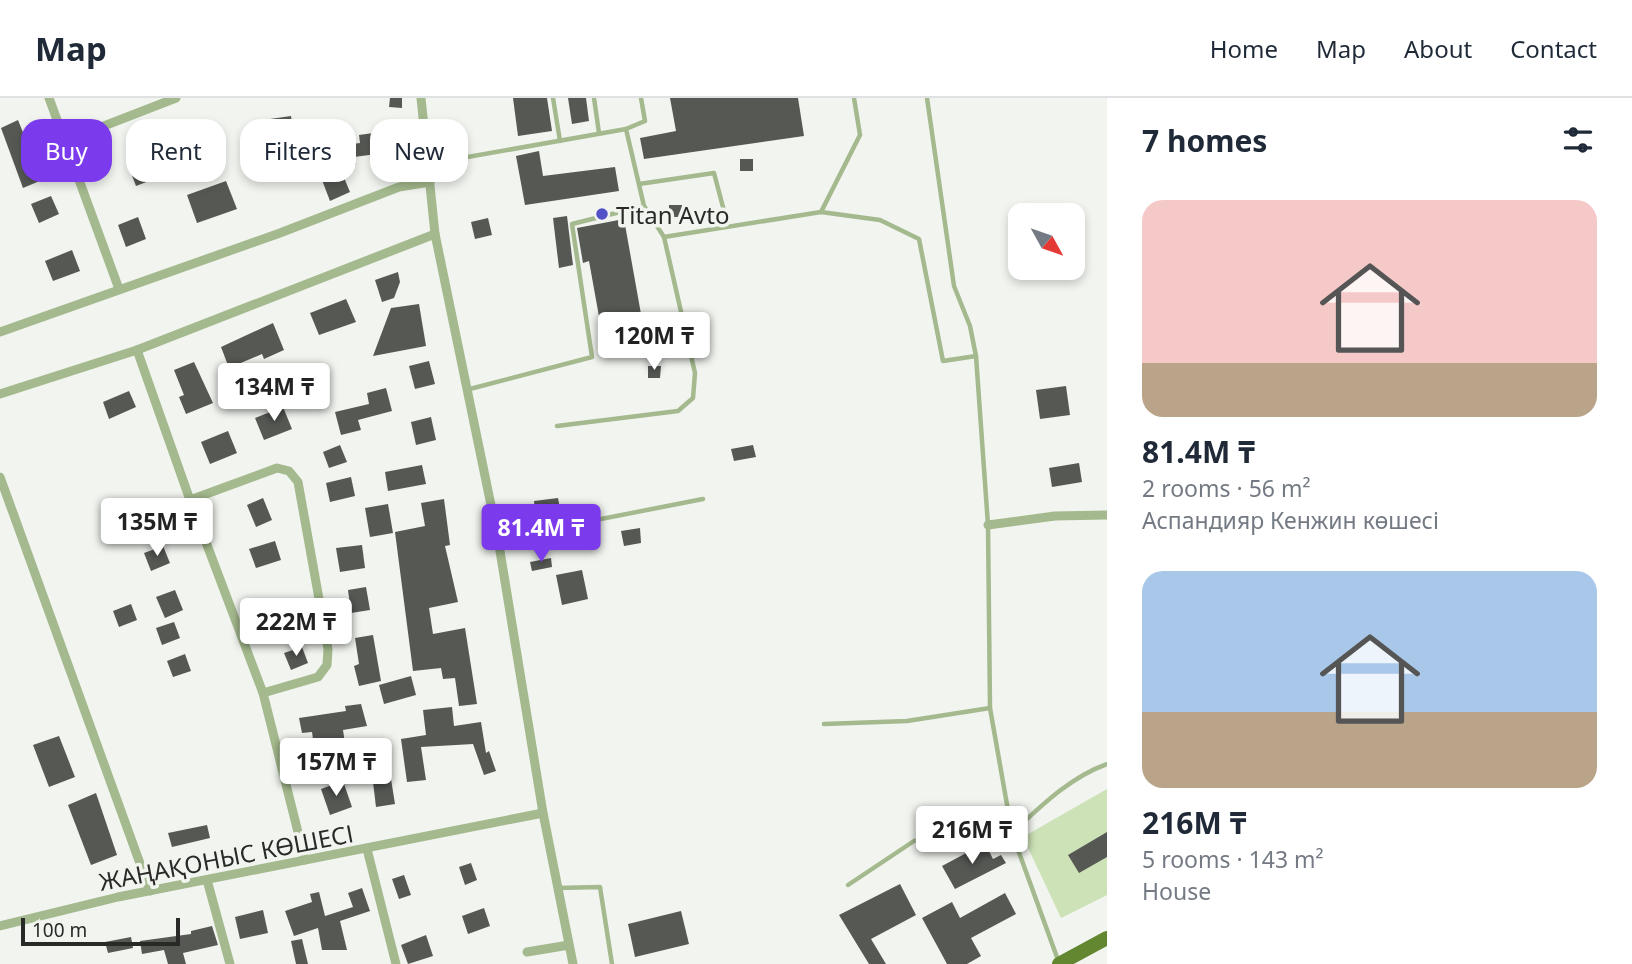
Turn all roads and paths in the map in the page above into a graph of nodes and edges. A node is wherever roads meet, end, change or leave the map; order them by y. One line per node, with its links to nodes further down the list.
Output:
1 (49, 98): 9 (street)
2 (176, 98): 11 (street)
3 (421, 98): 10 (street)
4 (554, 98): 14 (lane)
5 (594, 98): 13 (lane)
6 (641, 98): 12 (lane)
7 (854, 98): 20 (lane)
8 (927, 98): 27 (lane)
9 (57, 119)
10 (423, 119)
11 (112, 123)
12 (626, 129): 13 (lane); 18 (lane)
13 (599, 133): 14 (lane)
14 (560, 141): 15 (lane)
15 (468, 157)
16 (80, 182): 24 (street)
17 (430, 182): 22 (street); 24 (street)
18 (639, 184): 19 (lane); 21 (lane)
19 (644, 206): 23 (lane); 28 (lane)
20 (821, 212): 21 (lane); 27 (lane)
21 (728, 226): 23 (lane)
22 (435, 234): 26 (street); 28 (street)
23 (664, 237): 30 (lane)
24 (119, 289): 25 (street)
25 (0, 332)
26 (137, 350): 29 (street); 32 (street)
27 (975, 356): 35 (lane)
28 (465, 390): 36 (street)
29 (0, 394)
30 (557, 426)
31 (0, 477): 49 (street)
32 (190, 499): 37 (street); 37 (street)
33 (703, 499): 36 (lane)
34 (1107, 515): 35 (street)
35 (988, 525): 38 (lane)
36 (498, 539): 41 (street)
37 (263, 693): 45 (street)
38 (990, 708): 39 (lane); 42 (lane)
39 (824, 724)
40 (1107, 764): 43 (lane)
41 (543, 813): 44 (street, ЖАҢАҚОНЫС КӨШЕСІ); 48 (street)
42 (1008, 817): 43 (lane); 47 (lane)
43 (1012, 832): 58 (lane)
44 (367, 849): 45 (street, ЖАҢАҚОНЫС КӨШЕСІ); 55 (street)
45 (305, 860): 46 (street, ЖАҢАҚОНЫС КӨШЕСІ)
46 (207, 880): 49 (street, ЖАҢАҚОНЫС КӨШЕСІ); 54 (street)
47 (848, 885)
48 (557, 888): 52 (street); 57 (lane)
49 (149, 891): 50 (street, ЖАҢАҚОНЫС КӨШЕСІ)
50 (0, 926)
51 (1107, 938): 58 (main road)
52 (569, 945): 53 (street); 56 (street)
53 (527, 952)
54 (230, 964)
55 (397, 964)
56 (573, 964)
57 (612, 964)
58 (1059, 964)

